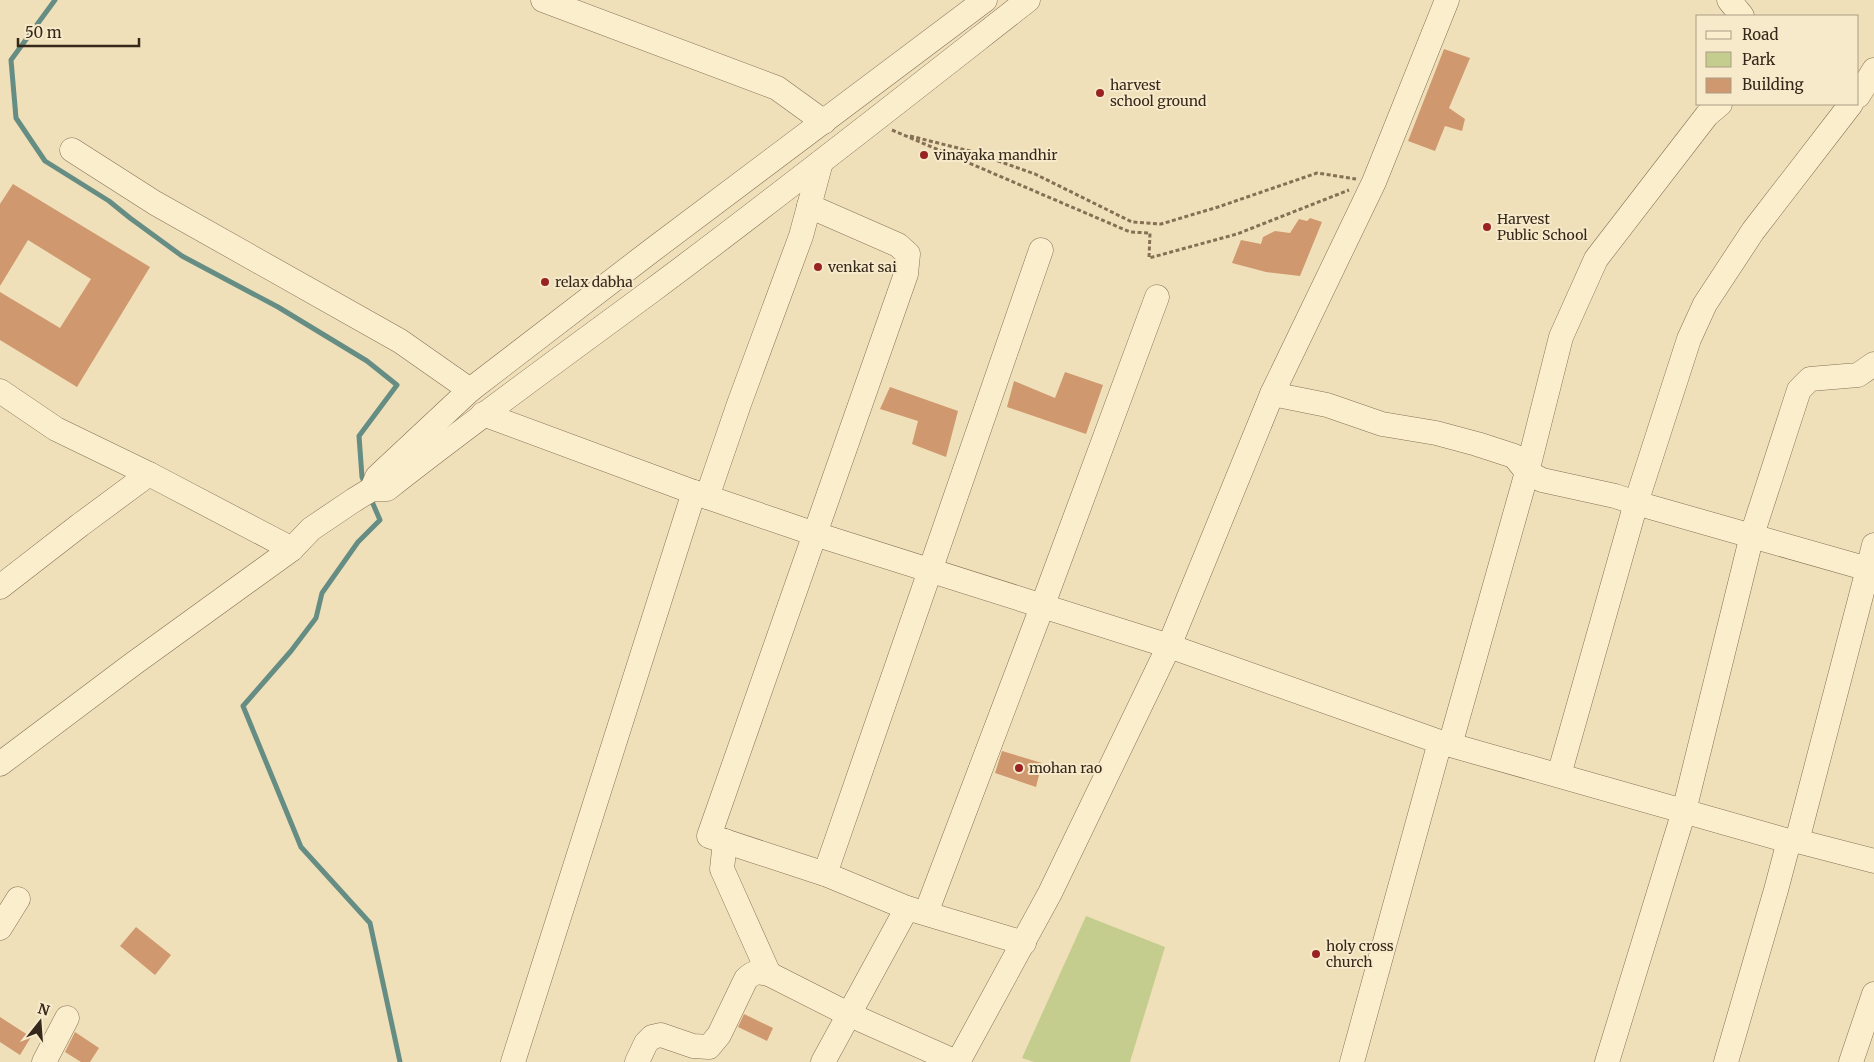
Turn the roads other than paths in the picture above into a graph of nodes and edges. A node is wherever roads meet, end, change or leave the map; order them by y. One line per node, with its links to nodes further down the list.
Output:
1 (543, 0): 13 (street)
2 (985, 0): 13 (street)
3 (1028, 0): 15 (street)
4 (1447, 0): 22 (street)
5 (1729, 0): 6 (street)
6 (1741, 15)
7 (1874, 70): 8 (street)
8 (1859, 93)
9 (1859, 96): 12 (street)
10 (1719, 105): 24 (street)
11 (1851, 105): 28 (street)
12 (1874, 105)
13 (824, 122): 20 (street)
14 (72, 150): 20 (street)
15 (821, 162): 16 (street); 23 (street)
16 (809, 206): 27 (street); 29 (street)
17 (1041, 250): 33 (street)
18 (1157, 297): 36 (street)
19 (1874, 364): 30 (street)
20 (470, 390): 26 (street)
21 (0, 392): 25 (street)
22 (1272, 394): 24 (street); 37 (street)
23 (483, 414): 26 (street); 27 (street)
24 (1527, 472): 28 (street); 38 (street)
25 (149, 474): 32 (street); 35 (street)
26 (372, 489): 32 (street)
27 (701, 495): 29 (street); 55 (street)
28 (1636, 503): 30 (street); 40 (street)
29 (815, 534): 33 (street); 42 (street)
30 (1752, 535): 34 (street); 41 (street)
31 (1874, 545): 34 (street)
32 (292, 549): 39 (street)
33 (930, 569): 36 (street); 45 (street)
34 (1868, 569): 43 (street)
35 (0, 587)
36 (1042, 606): 37 (street); 47 (street)
37 (1169, 646): 38 (street); 49 (street)
38 (1445, 743): 40 (street); 59 (street)
39 (0, 764)
40 (1559, 775): 41 (street)
41 (1684, 811): 43 (street); 60 (street)
42 (725, 841): 45 (street); 50 (street)
43 (1793, 841): 44 (street); 61 (street)
44 (1874, 862)
45 (825, 874): 47 (street)
46 (18, 899): 48 (street)
47 (916, 910): 49 (street); 52 (street)
48 (0, 928)
49 (1024, 943): 58 (street)
50 (769, 974): 52 (street); 56 (street)
51 (1874, 994): 62 (street)
52 (848, 1014): 57 (street); 58 (street)
53 (68, 1018): 54 (street)
54 (44, 1062)
55 (513, 1062)
56 (637, 1062)
57 (823, 1062)
58 (957, 1062)
59 (1352, 1062)
60 (1607, 1062)
61 (1726, 1062)
62 (1851, 1062)

